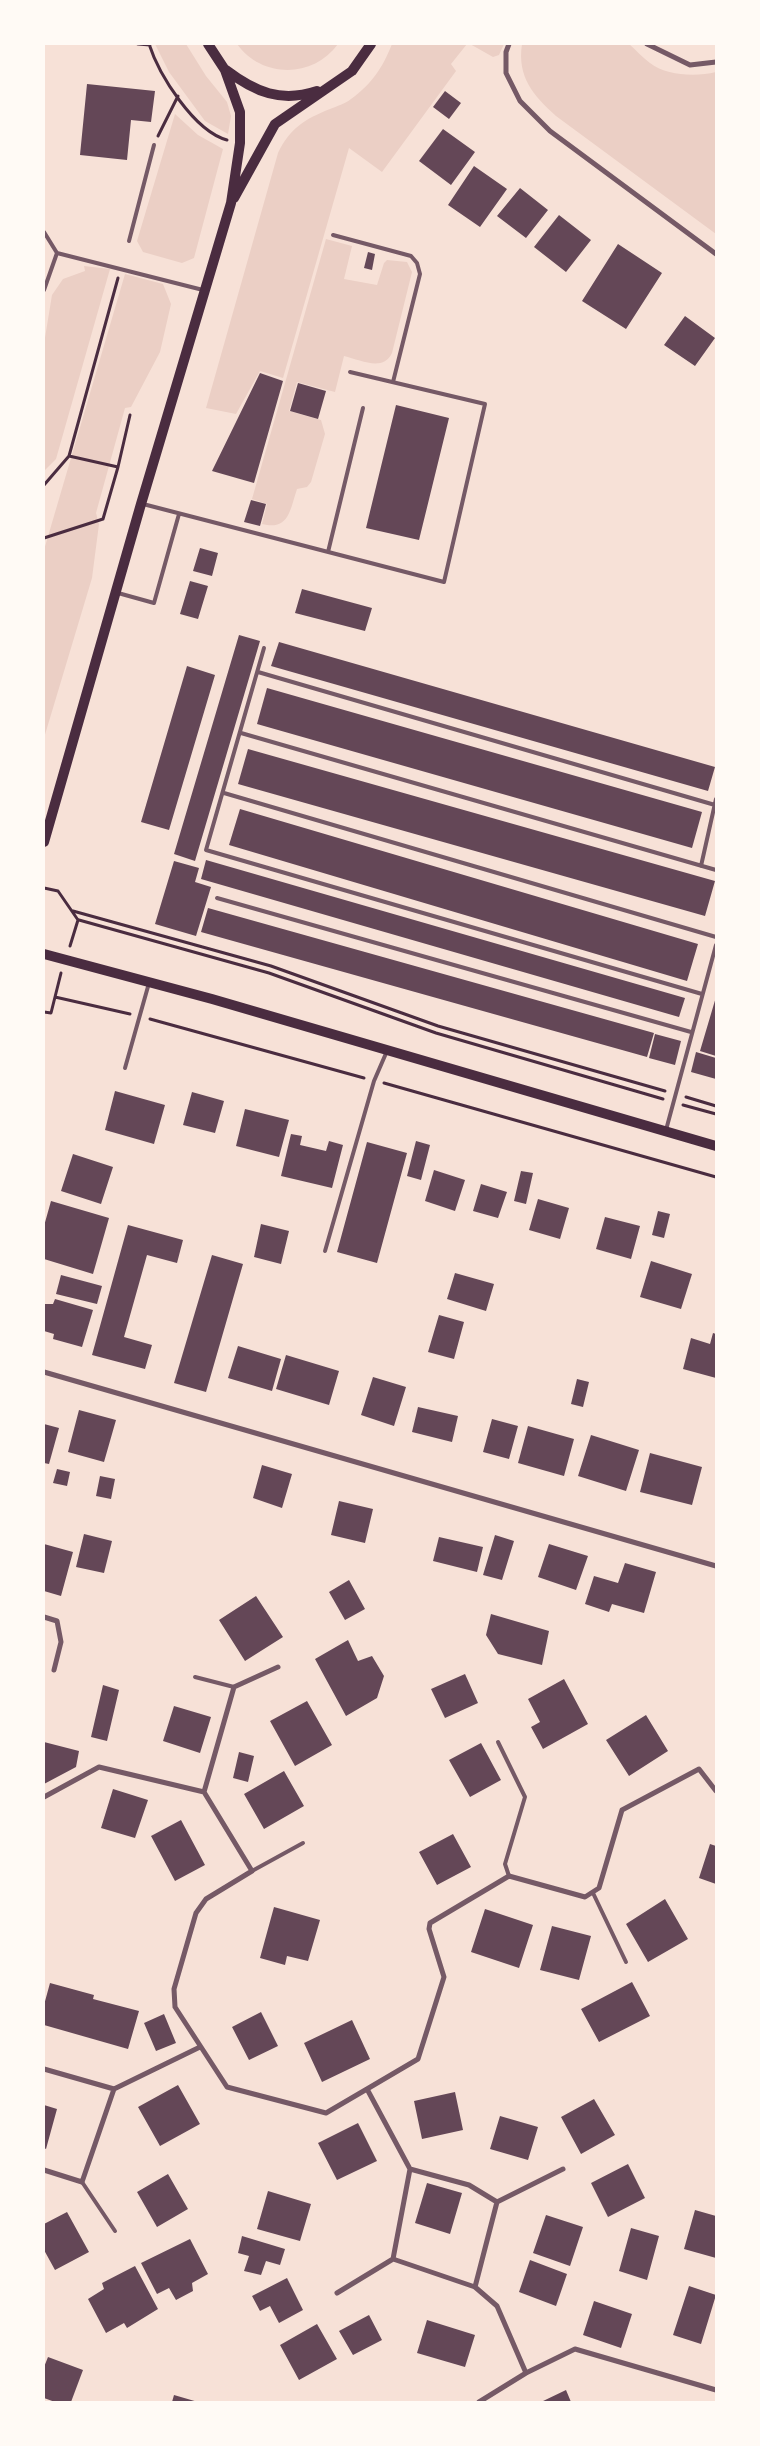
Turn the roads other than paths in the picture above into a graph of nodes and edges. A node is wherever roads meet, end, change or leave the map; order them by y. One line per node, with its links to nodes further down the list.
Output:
1 (208, 44): 6 (main road)
2 (371, 44): 7 (main road)
3 (509, 44): 14 (street)
4 (647, 44): 5 (street)
5 (716, 62)
6 (226, 70): 7 (main road); 9 (main road)
7 (331, 86): 9 (main road)
8 (154, 145): 12 (lane)
9 (231, 204): 16 (main road)
10 (44, 232): 13 (lane)
11 (333, 235): 18 (lane)
12 (129, 241)
13 (57, 253): 15 (lane); 16 (lane)
14 (716, 254)
15 (44, 290)
16 (205, 291): 20 (main road)
17 (350, 372): 18 (lane)
18 (393, 382): 22 (lane)
19 (363, 408): 22 (lane)
20 (141, 504): 21 (lane); 23 (main road)
21 (179, 514): 22 (lane); 23 (lane)
22 (328, 552)
23 (116, 592): 30 (main road)
24 (264, 648): 25 (lane)
25 (258, 672): 26 (lane); 29 (lane)
26 (241, 733): 27 (lane); 31 (lane)
27 (224, 793): 34 (lane); 38 (lane)
28 (716, 799): 29 (lane)
29 (714, 806): 31 (lane)
30 (44, 842)
31 (701, 866): 32 (lane)
32 (716, 870)
33 (217, 898): 39 (lane)
34 (716, 937)
35 (716, 945): 38 (lane)
36 (44, 954): 37 (main road)
37 (149, 983): 40 (main road); 41 (lane)
38 (702, 994): 39 (lane)
39 (691, 1032): 42 (lane)
40 (387, 1051): 42 (main road); 44 (lane)
41 (125, 1068)
42 (665, 1132): 43 (main road)
43 (716, 1146)
44 (325, 1251)
45 (44, 1372): 46 (street)
46 (716, 1566)
47 (44, 1617): 49 (street)
48 (278, 1667): 51 (street)
49 (54, 1670)
50 (195, 1677): 51 (lane)
51 (234, 1687): 53 (street)
52 (498, 1742): 58 (lane)
53 (204, 1792): 55 (street); 57 (street)
54 (716, 1792): 59 (street)
55 (44, 1797)
56 (303, 1843): 57 (lane)
57 (252, 1871): 61 (street)
58 (509, 1876): 59 (street); 64 (street)
59 (593, 1893): 60 (lane)
60 (626, 1962)
61 (200, 2047): 63 (street); 64 (street)
62 (44, 2069): 63 (street)
63 (114, 2089): 68 (street)
64 (367, 2090): 65 (street)
65 (410, 2169): 69 (street); 71 (street)
66 (563, 2169): 69 (street)
67 (44, 2170): 68 (street)
68 (82, 2182): 70 (lane)
69 (497, 2202): 72 (street)
70 (115, 2231)
71 (393, 2259): 72 (street); 73 (street)
72 (475, 2287): 74 (street)
73 (337, 2293)
74 (526, 2373): 75 (street); 76 (street)
75 (716, 2390)
76 (480, 2402)

